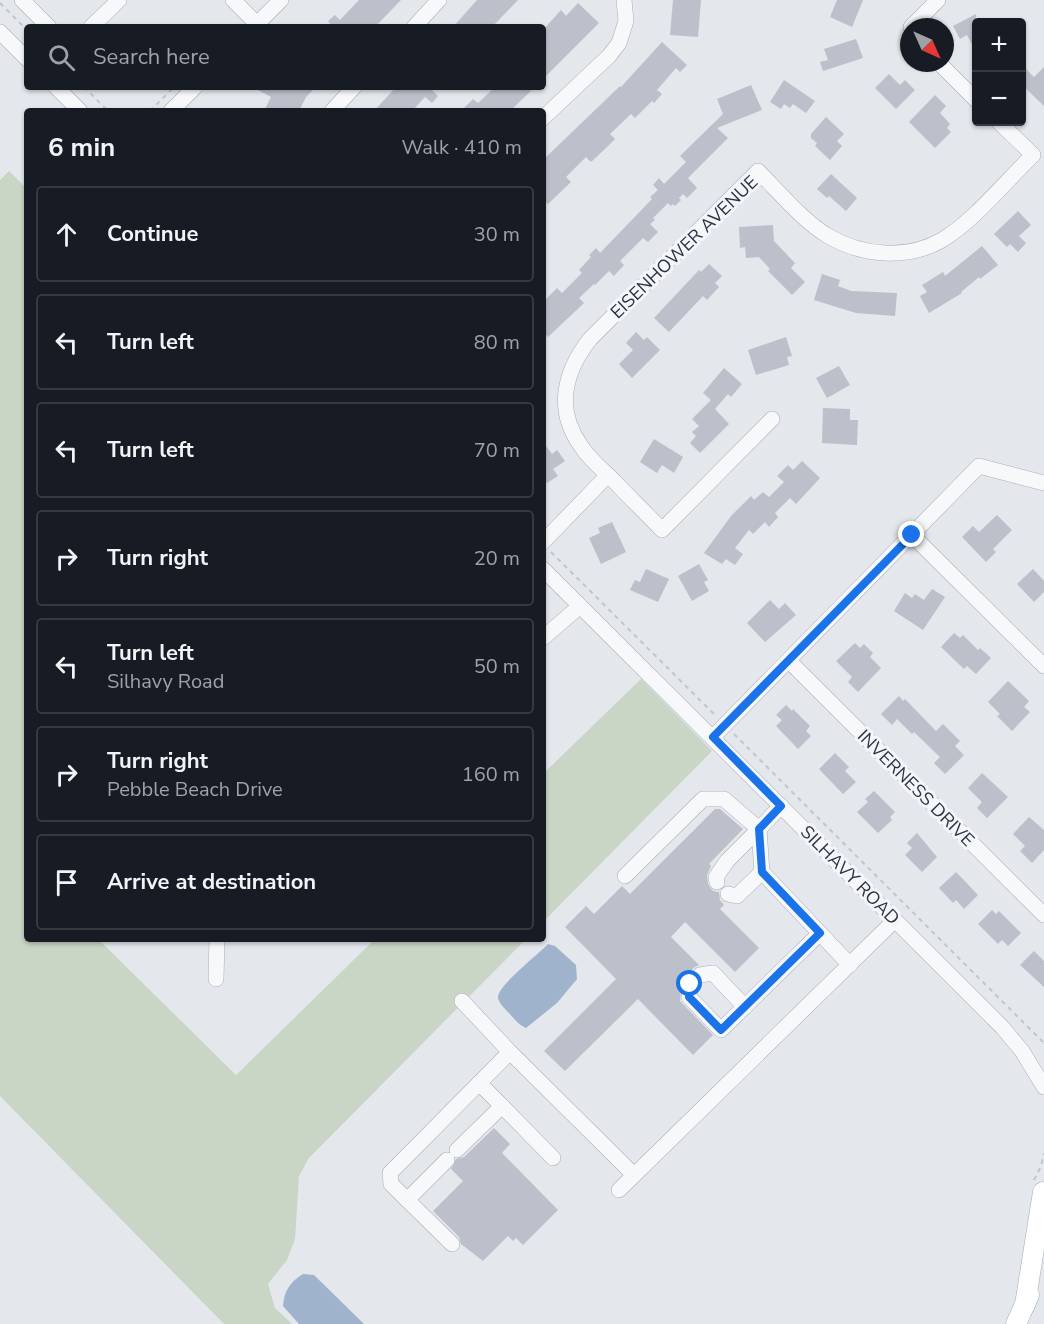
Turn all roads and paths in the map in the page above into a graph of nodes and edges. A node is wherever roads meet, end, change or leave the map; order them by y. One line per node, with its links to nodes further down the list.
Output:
1 (22, 0): 10 (street)
2 (119, 0): 11 (street)
3 (281, 0): 13 (street)
4 (439, 0): 14 (street)
5 (624, 0): 30 (street)
6 (938, 0): 9 (street)
7 (235, 1): 12 (street)
8 (0, 3): 15 (path)
9 (921, 18)
10 (46, 24)
11 (94, 24)
12 (254, 24)
13 (258, 24)
14 (417, 24)
15 (24, 27)
16 (0, 32): 17 (street)
17 (24, 56)
18 (948, 72): 24 (street)
19 (59, 90): 25 (street)
20 (87, 90): 26 (path)
21 (171, 90): 27 (path)
22 (192, 90): 28 (street)
23 (351, 90): 29 (street)
24 (972, 96)
25 (77, 108)
26 (105, 108)
27 (153, 108)
28 (174, 108)
29 (335, 108)
30 (546, 115)
31 (1003, 126): 33 (street, EISENHOWER AVENUE)
32 (772, 419): 33 (street)
33 (608, 476): 36 (street)
34 (1044, 483): 35 (street)
35 (912, 535): 40 (street); 41 (street)
36 (546, 546): 42 (path)
37 (546, 572): 38 (street, SILHAVY ROAD)
38 (580, 606): 39 (street); 43 (street, SILHAVY ROAD)
39 (546, 635)
40 (789, 661): 42 (street); 50 (street, INVERNESS DRIVE)
41 (1044, 666)
42 (725, 725): 43 (street); 58 (path)
43 (713, 737): 44 (street, SILHAVY ROAD)
44 (781, 806): 45 (street); 51 (street, SILHAVY ROAD)
45 (759, 829): 46 (street); 47 (street); 48 (street)
46 (762, 872): 49 (street); 52 (street)
47 (625, 876)
48 (717, 882)
49 (728, 894)
50 (1044, 915)
51 (895, 920): 54 (street); 61 (street, SILHAVY ROAD)
52 (820, 933): 54 (street); 57 (street)
53 (217, 942): 55 (street)
54 (850, 964): 64 (street)
55 (216, 979)
56 (462, 1001): 59 (street)
57 (745, 1007): 57 (street)
58 (1044, 1043)
59 (510, 1052): 60 (street); 64 (street)
60 (480, 1083): 62 (street); 67 (street)
61 (1044, 1087)
62 (502, 1106): 63 (street); 67 (street)
63 (553, 1158)
64 (634, 1175): 65 (street)
65 (619, 1190)
66 (1044, 1191): 68 (main road); 71 (main road)
67 (407, 1200): 69 (street)
68 (1044, 1207)
69 (452, 1244)
70 (1044, 1262): 71 (main road)
71 (1025, 1305): 72 (main road)
72 (1016, 1324)

